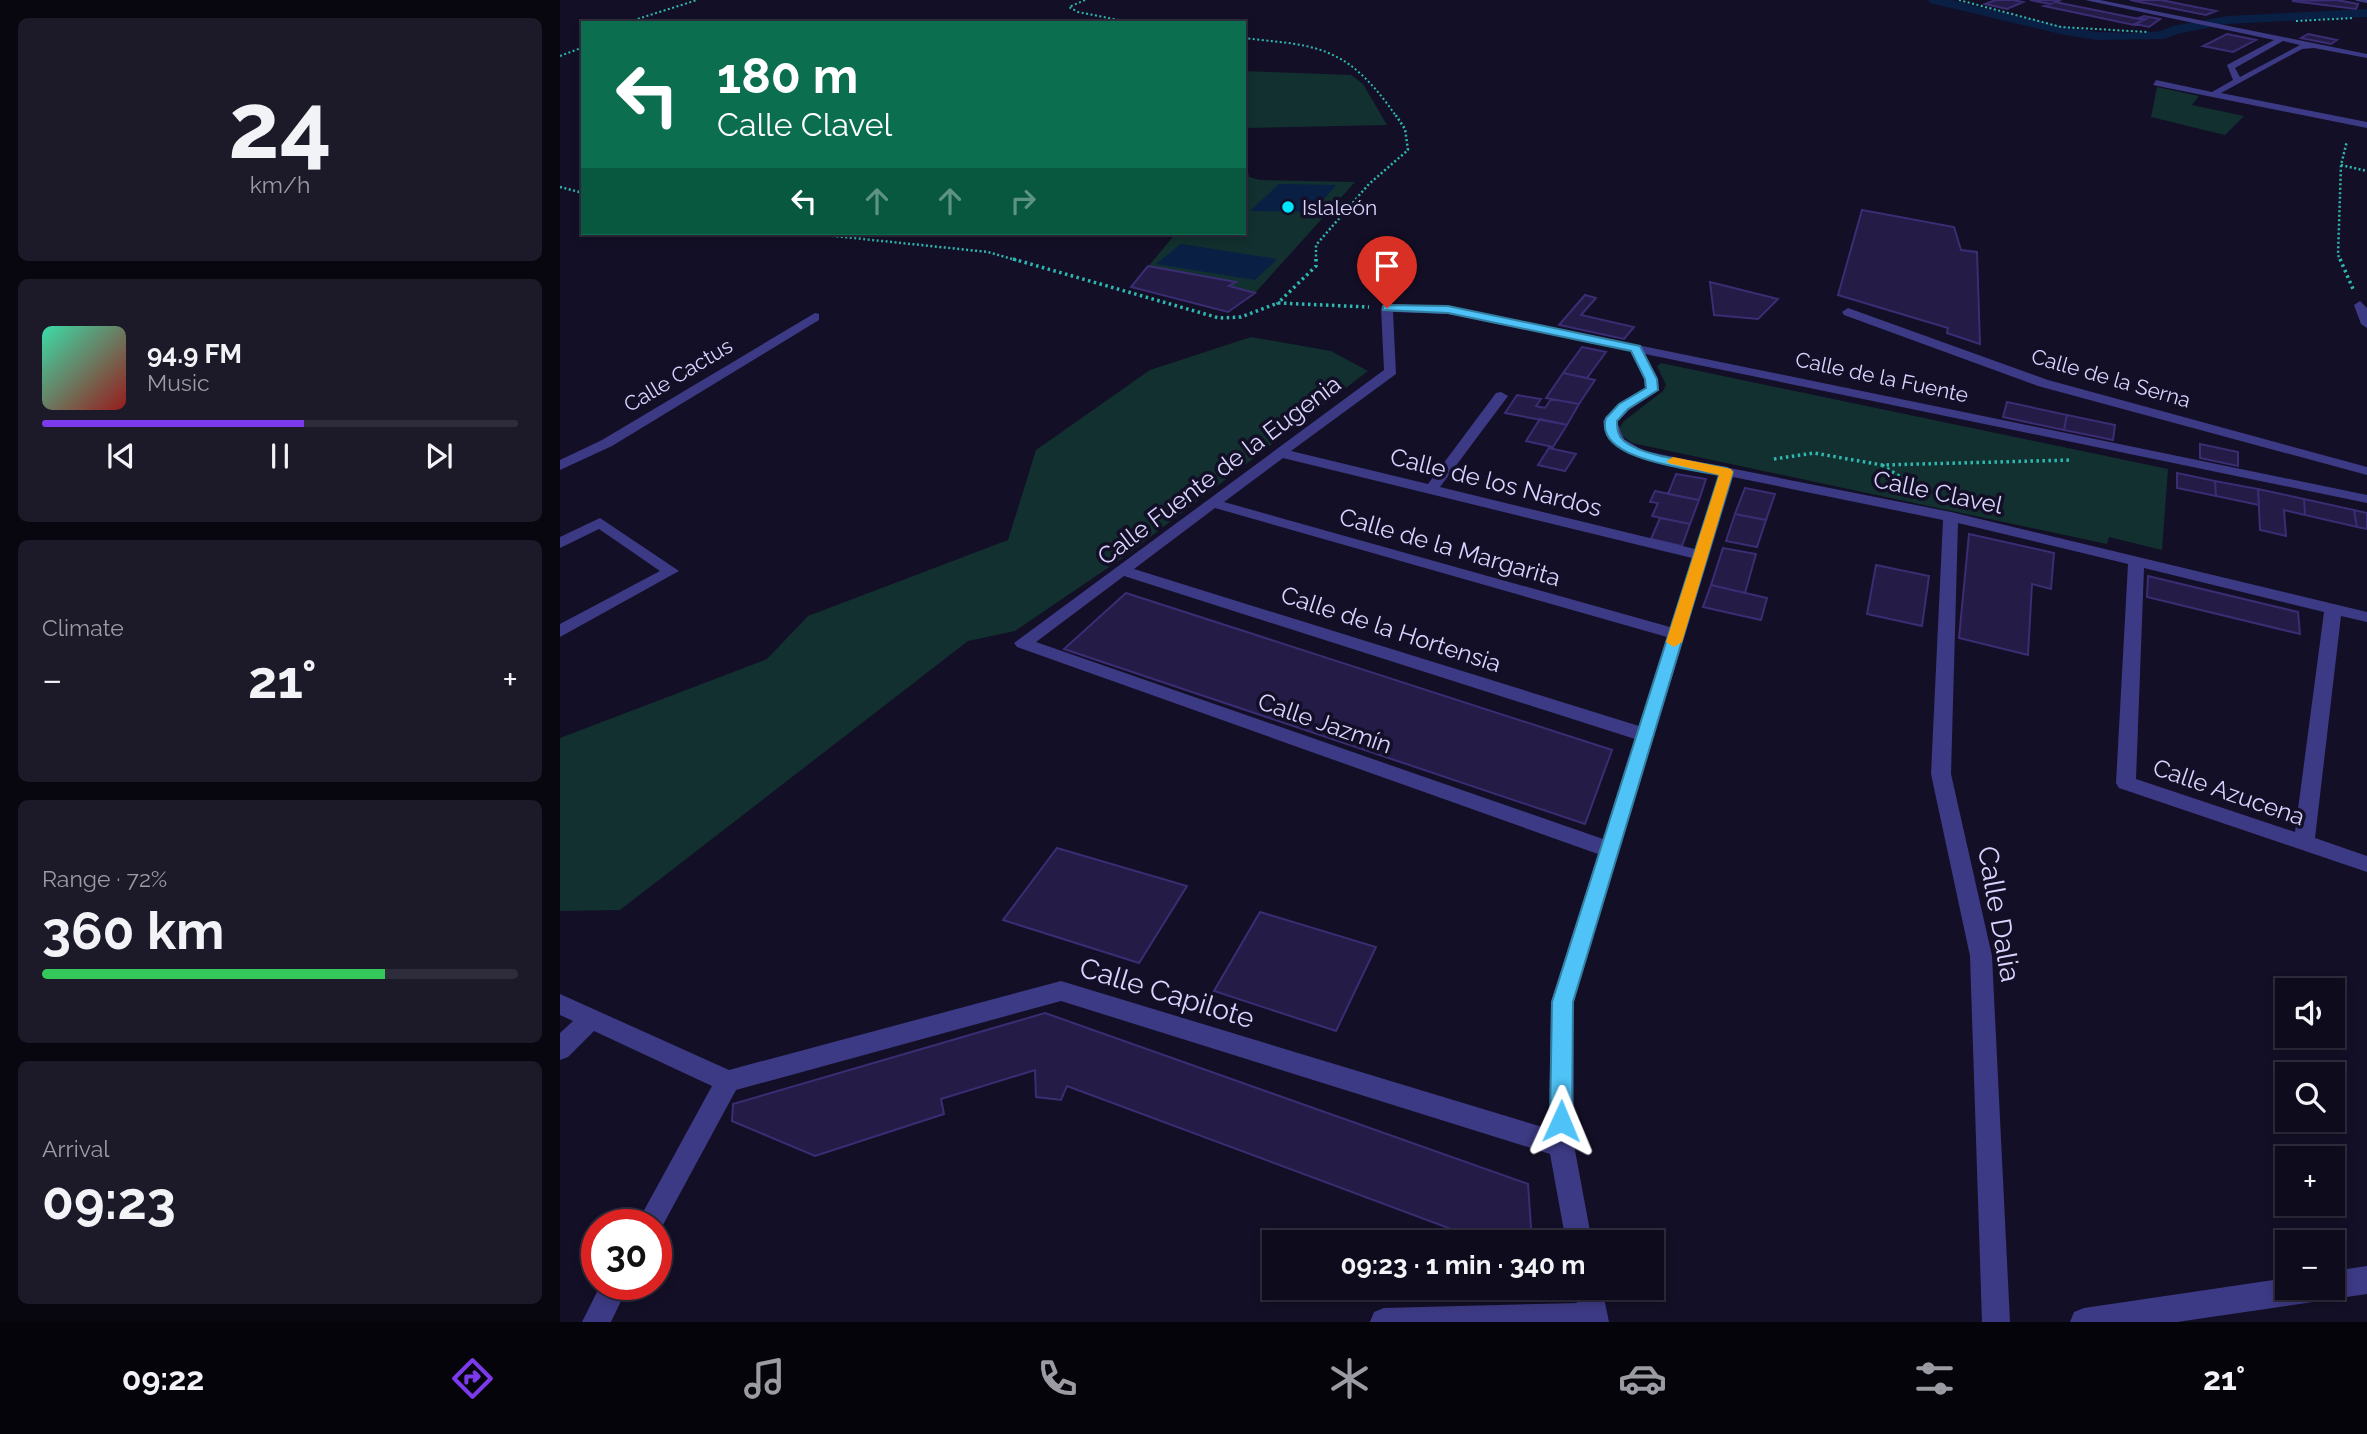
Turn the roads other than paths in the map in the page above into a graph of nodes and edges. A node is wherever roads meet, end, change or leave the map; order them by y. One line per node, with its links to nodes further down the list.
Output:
1 (2090, 0): 4 (street)
2 (2359, 0): 3 (street)
3 (2367, 2)
4 (2281, 39): 6 (street); 9 (street)
5 (2367, 41): 7 (street)
6 (2324, 47): 7 (street); 9 (street)
7 (2349, 52): 8 (street)
8 (2367, 56)
9 (2238, 81): 11 (street)
10 (2156, 83): 11 (street)
11 (2214, 94): 12 (street)
12 (2367, 125)
13 (2360, 305): 17 (street)
14 (1387, 308): 18 (street, Calle de la Fuente); 20 (street, Calle Fuente de la Eugenia)
15 (1848, 312): 22 (street, Calle de la Serna)
16 (816, 317): 21 (street, Calle Cactus)
17 (2367, 324)
18 (1636, 348): 23 (street, Calle Clavel); 25 (street, Calle de la Fuente)
19 (1502, 396): 24 (street)
20 (1280, 453): 24 (street, Calle de los Nardos); 26 (street, Calle Fuente de la Eugenia)
21 (560, 466)
22 (2367, 471)
23 (1737, 474): 27 (street, Calle Clavel); 29 (street)
24 (1431, 490): 29 (street, Calle de los Nardos)
25 (2367, 499)
26 (1212, 503): 31 (street, Calle Fuente de la Eugenia); 35 (street, Calle de la Margarita)
27 (1951, 517): 30 (street, Calle Clavel); 56 (street, Calle Dalia)
28 (560, 542): 34 (street)
29 (1701, 555): 35 (street)
30 (2136, 560): 32 (street, Calle Clavel); 38 (street, Calle Azucena)
31 (1122, 570): 36 (street, Calle Fuente de la Eugenia); 37 (street, Calle de la Hortensia)
32 (2333, 609): 33 (street, Calle Clavel); 38 (street)
33 (2367, 617)
34 (560, 631)
35 (1676, 635): 37 (street)
36 (1023, 643): 39 (street, Calle Jazmín)
37 (1645, 735): 39 (street)
38 (2304, 843): 40 (street, Calle Azucena)
39 (1610, 850): 45 (street)
40 (2367, 864)
41 (560, 1004): 42 (street)
42 (591, 1018): 43 (street); 44 (street)
43 (560, 1048)
44 (728, 1081): 45 (street, Calle Capilote); 46 (street)
45 (1561, 1145): 47 (street)
46 (658, 1209)
47 (1578, 1230)
48 (2367, 1280): 49 (street)
49 (2345, 1283)
50 (2275, 1294): 57 (street)
51 (608, 1300): 54 (street)
52 (1590, 1300): 53 (street)
53 (1594, 1319): 55 (street)
54 (596, 1322)
55 (1384, 1322)
56 (1996, 1322)
57 (2084, 1322)

